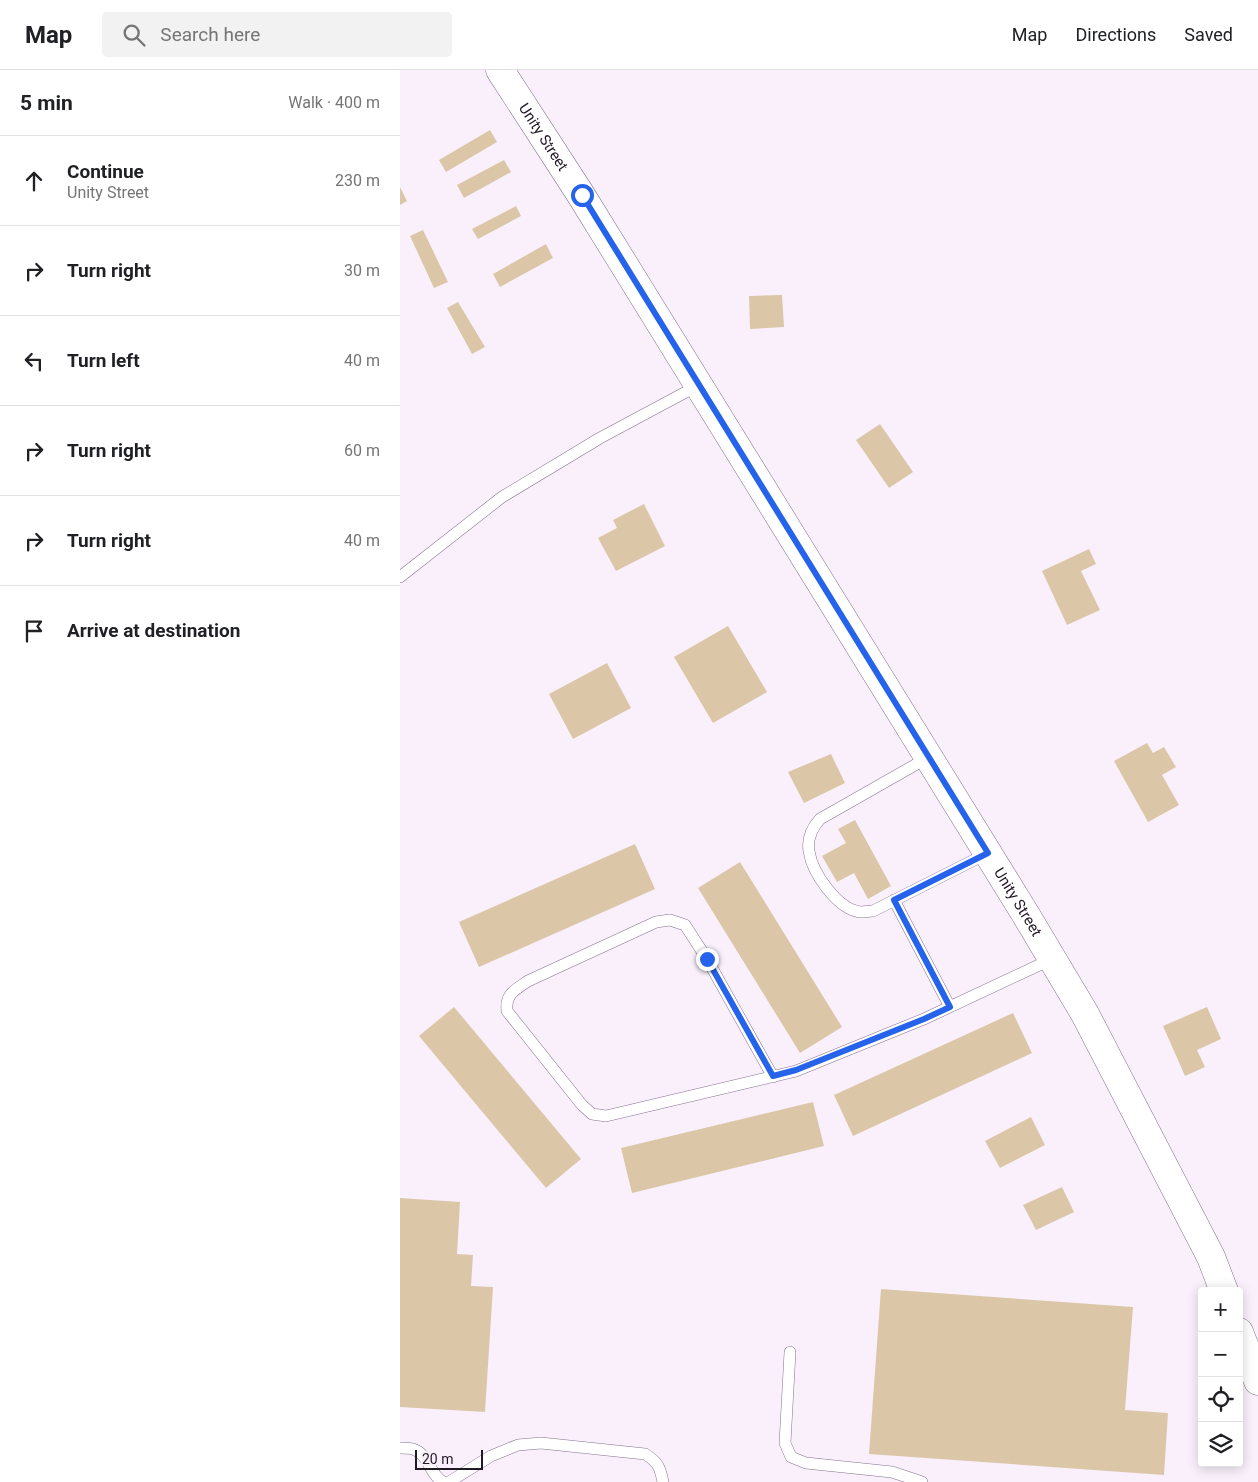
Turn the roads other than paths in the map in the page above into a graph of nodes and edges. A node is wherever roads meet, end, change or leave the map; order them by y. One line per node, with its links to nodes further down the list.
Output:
1 (500, 70): 2 (street, Unity Street)
2 (699, 385): 3 (lane); 4 (street, Unity Street)
3 (400, 577)
4 (929, 757): 5 (street, Unity Street); 6 (lane)
5 (988, 853): 6 (lane); 7 (street, Unity Street)
6 (894, 900): 8 (lane)
7 (1052, 959): 8 (lane); 10 (street, Unity Street)
8 (950, 1007): 9 (lane)
9 (773, 1076): 9 (lane)
10 (1222, 1287)
11 (1243, 1342): 13 (street)
12 (790, 1352): 18 (lane)
13 (1258, 1381)
14 (400, 1448): 15 (lane)
15 (443, 1482)
16 (449, 1482): 17 (lane)
17 (663, 1482)
18 (922, 1482)

